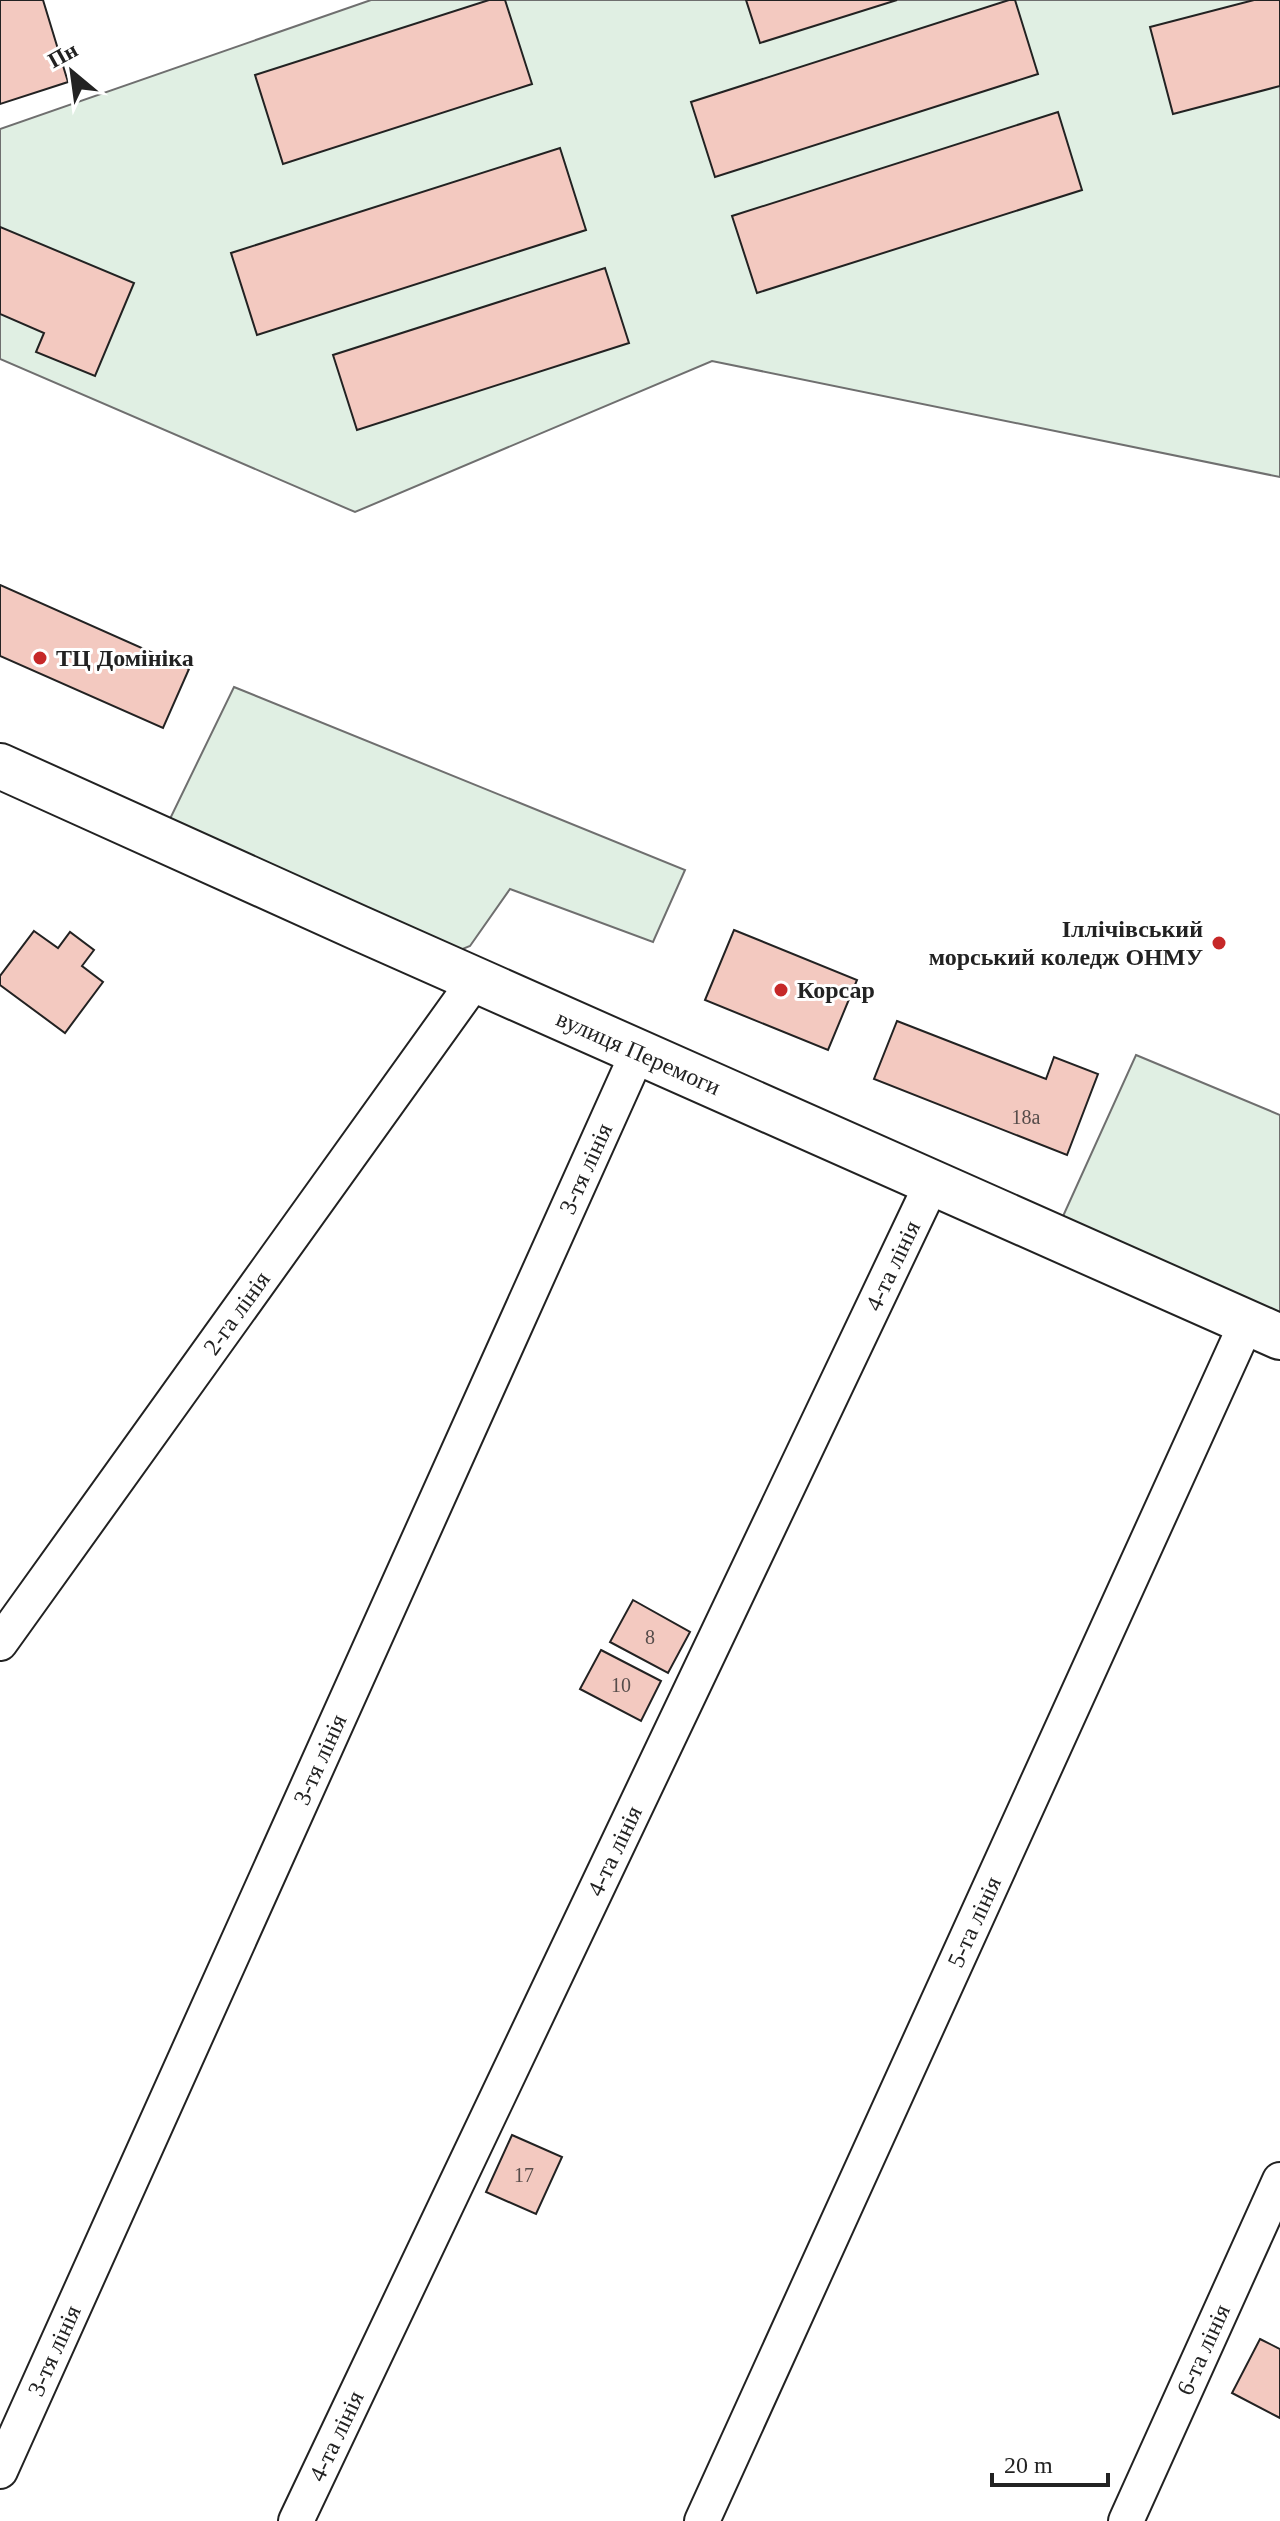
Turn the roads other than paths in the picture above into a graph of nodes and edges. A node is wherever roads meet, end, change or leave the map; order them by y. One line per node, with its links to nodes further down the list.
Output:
1 (0, 766): 2 (main road, вулиця Перемоги)
2 (474, 982): 3 (main road, вулиця Перемоги); 6 (street, 2-га лінія)
3 (639, 1050): 4 (main road, вулиця Перемоги); 8 (street, 3-тя лінія)
4 (933, 1181): 5 (main road, вулиця Перемоги); 9 (street, 4-та лінія)
5 (1263, 1329): 10 (street, 5-та лінія)
6 (0, 1643)
7 (1280, 2180): 11 (street, 6-та лінія)
8 (0, 2471)
9 (296, 2521)
10 (702, 2521)
11 (1126, 2521)

